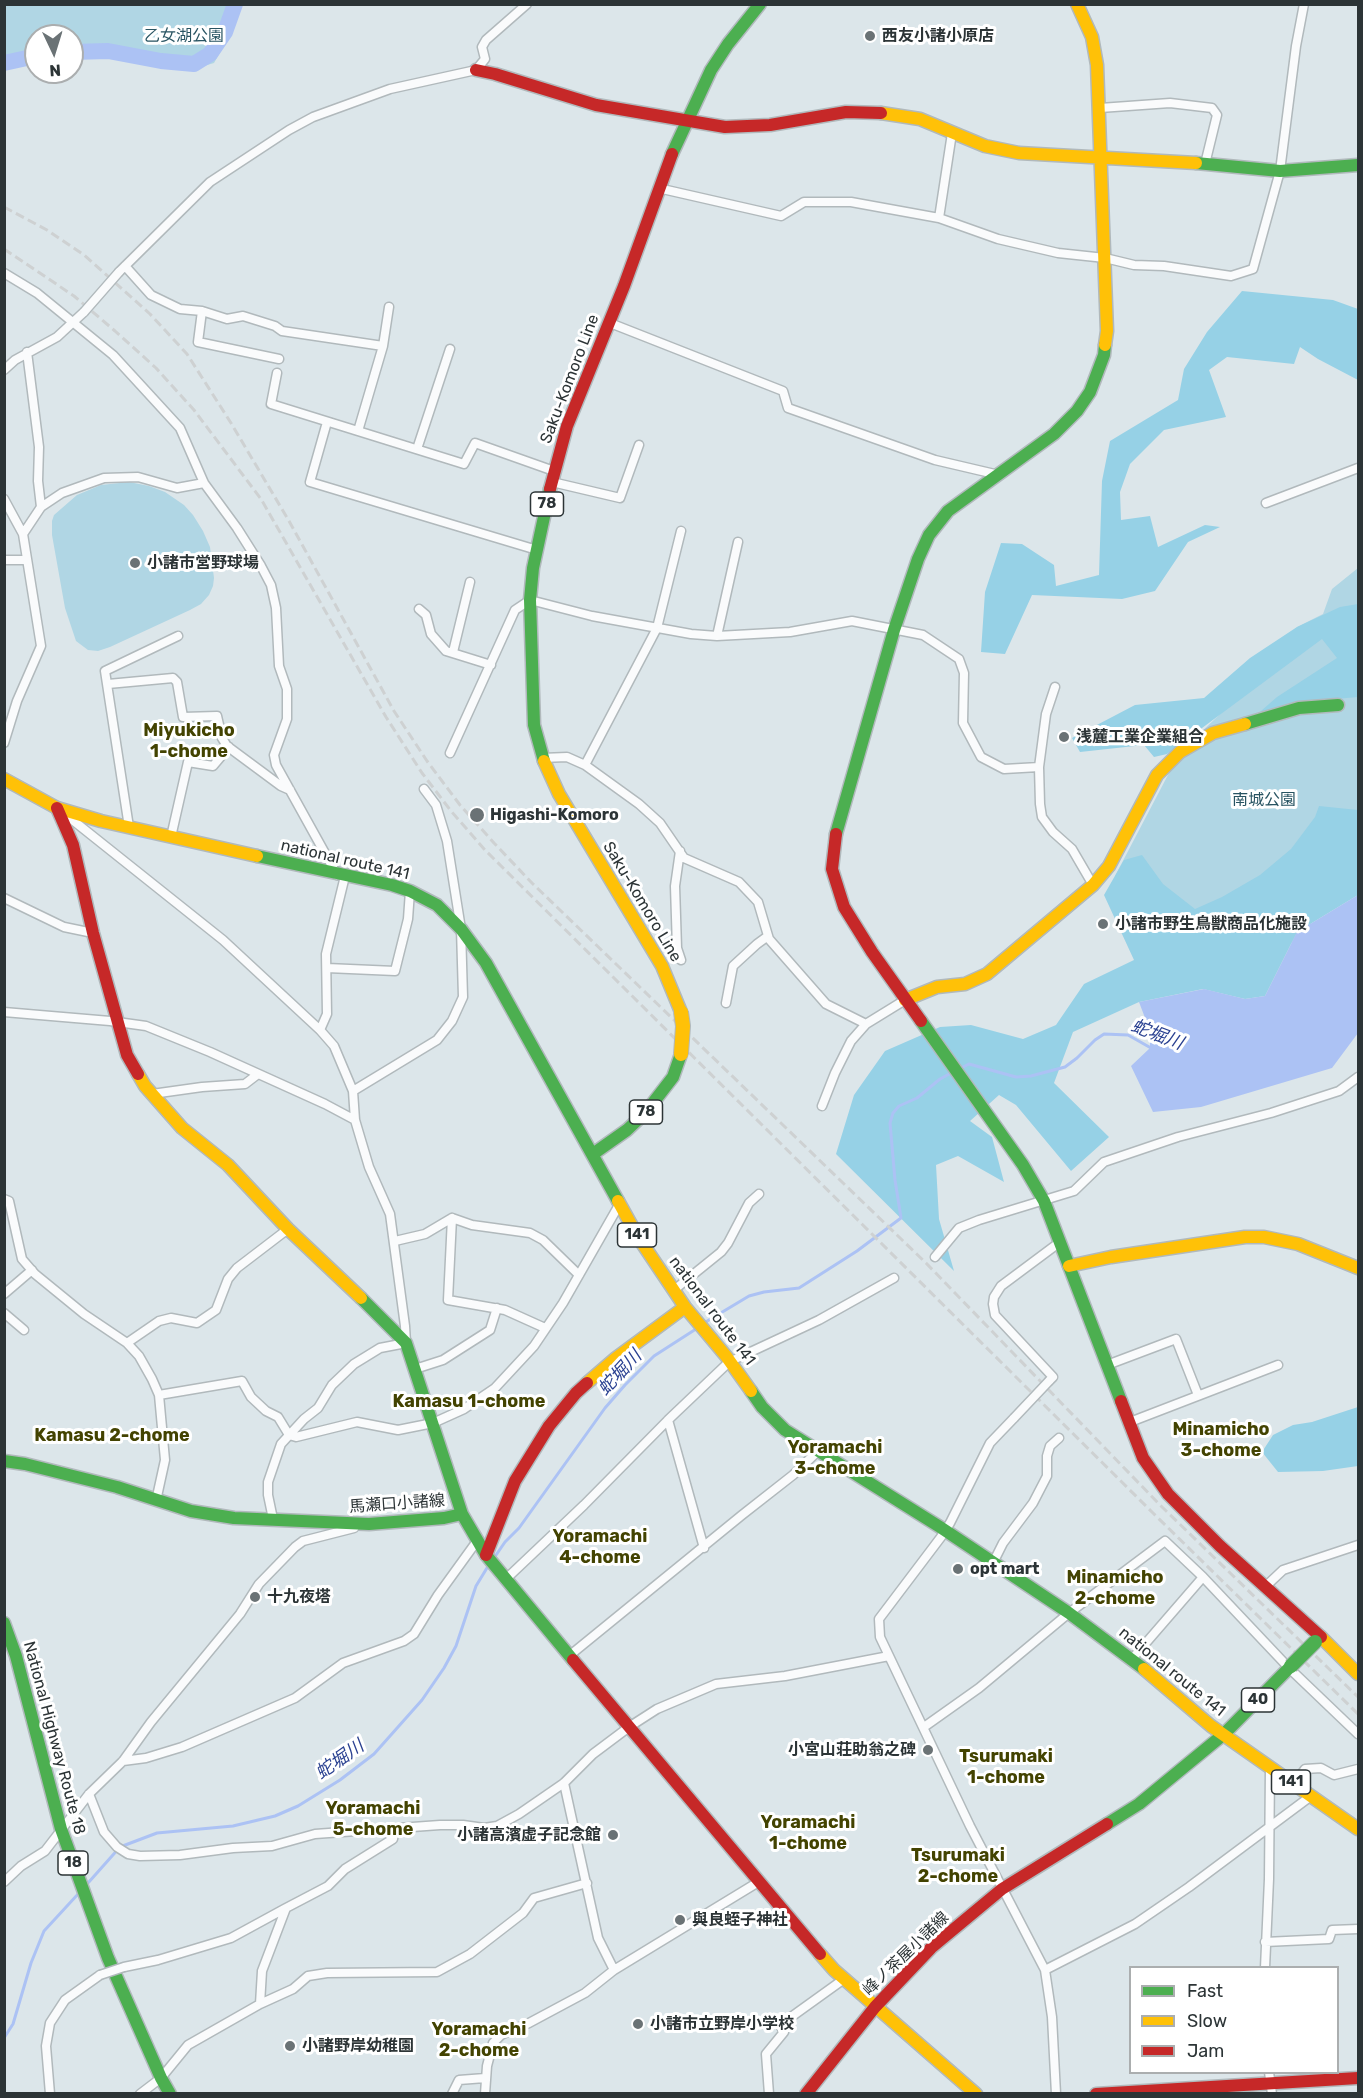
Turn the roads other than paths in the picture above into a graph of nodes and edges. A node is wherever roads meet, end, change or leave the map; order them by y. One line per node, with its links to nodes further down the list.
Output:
1 (527, 4): 5 (street)
2 (760, 4): 7 (main road, Saku-Komoro Line / 78)
3 (1077, 4): 6 (main road)
4 (1304, 4): 12 (street)
5 (476, 70): 7 (main road); 16 (street)
6 (1100, 108): 9 (main road); 10 (street)
7 (686, 120): 8 (main road); 13 (main road, Saku-Komoro Line / 78)
8 (952, 133): 9 (main road); 14 (street)
9 (1101, 157): 10 (main road); 15 (main road)
10 (1205, 164): 12 (main road)
11 (1359, 165): 12 (main road)
12 (1280, 171): 15 (street)
13 (658, 188): 14 (street); 21 (main road, Saku-Komoro Line / 78)
14 (939, 218): 15 (street)
15 (1105, 258): 33 (main road)
16 (122, 269): 19 (street); 20 (street, bridge)
17 (4, 273): 20 (street)
18 (389, 307): 22 (street)
19 (202, 311): 22 (street); 25 (street)
20 (73, 323): 24 (street); 35 (street)
21 (610, 323): 33 (street); 34 (main road, Saku-Komoro Line / 78)
22 (383, 346): 29 (street)
23 (450, 349): 31 (street)
24 (27, 352): 26 (street); 38 (street)
25 (279, 359)
26 (5, 369)
27 (277, 373): 28 (street)
28 (327, 422): 29 (street); 42 (street)
29 (358, 431): 31 (street)
30 (639, 445): 34 (street)
31 (417, 449): 34 (street)
32 (1359, 468): 37 (street)
33 (999, 475): 49 (main road)
34 (553, 476): 42 (main road, Saku-Komoro Line / 78)
35 (204, 483): 38 (street); 65 (street)
36 (4, 499): 40 (street)
37 (1266, 503)
38 (41, 507): 40 (street)
39 (681, 531): 48 (street)
40 (23, 534): 44 (street)
41 (738, 542): 51 (street)
42 (537, 550): 46 (main road, Saku-Komoro Line / 78)
43 (4, 560): 44 (street)
44 (26, 560): 57 (street)
45 (470, 582): 52 (street)
46 (530, 600): 48 (street); 53 (street); 60 (main road, Saku-Komoro Line / 78)
47 (419, 609): 52 (street)
48 (657, 628): 51 (street); 61 (street)
49 (894, 630): 51 (street); 62 (street); 79 (main road)
50 (178, 636): 54 (street)
51 (717, 636)
52 (453, 652): 53 (street)
53 (491, 665): 59 (street)
54 (108, 684): 58 (street); 67 (street)
55 (1055, 687): 62 (street)
56 (1338, 705): 71 (main road)
57 (5, 738)
58 (229, 747): 65 (street); 68 (street)
59 (450, 753)
60 (542, 759): 61 (street); 91 (main road, Saku-Komoro Line / 78, bridge)
61 (585, 765): 69 (street)
62 (1039, 767): 71 (street)
63 (4, 779): 66 (main road, national route 141 / 141)
64 (424, 789): 74 (street)
65 (291, 790): 70 (street)
66 (57, 808): 67 (main road, national route 141 / 141); 75 (main road); 84 (street)
67 (129, 828): 68 (main road, national route 141 / 141)
68 (171, 837): 70 (main road, national route 141 / 141)
69 (680, 851): 76 (street); 77 (street)
70 (341, 875): 72 (main road, national route 141 / 141); 78 (street)
71 (1093, 885): 79 (main road)
72 (410, 891): 74 (main road, national route 141 / 141); 78 (street)
73 (4, 898): 75 (street)
74 (461, 929): 87 (street); 91 (main road, national route 141 / 141)
75 (93, 933): 82 (main road)
76 (768, 936): 80 (street); 83 (street)
77 (681, 960)
78 (327, 968): 84 (street)
79 (905, 1000): 83 (street); 94 (main road)
80 (726, 1003)
81 (4, 1012): 82 (street)
82 (117, 1022): 85 (street); 88 (main road)
83 (866, 1024): 89 (street)
84 (320, 1030): 87 (street)
85 (258, 1074): 88 (street); 90 (street)
86 (1359, 1077): 94 (street)
87 (353, 1091): 90 (street)
88 (152, 1094): 97 (main road)
89 (822, 1106)
90 (355, 1120): 98 (street)
91 (593, 1154): 95 (main road, national route 141 / 141)
92 (759, 1194): 106 (street)
93 (4, 1199): 103 (street)
94 (1044, 1201): 99 (main road); 100 (street)
95 (619, 1205): 104 (street); 106 (main road, national route 141 / 141)
96 (452, 1218): 98 (street); 104 (street); 109 (street)
97 (288, 1229): 113 (street); 114 (main road)
98 (394, 1240): 114 (street)
99 (1060, 1242): 101 (main road); 132 (street, bridge)
100 (935, 1257)
101 (1069, 1266): 102 (main road); 116 (main road)
102 (1359, 1268)
103 (32, 1270): 107 (street); 113 (street)
104 (579, 1275): 111 (street)
105 (894, 1278): 115 (street)
106 (674, 1290): 108 (main road, national route 141 / 141)
107 (4, 1294)
108 (685, 1306): 115 (main road, national route 141 / 141); 136 (main road)
109 (497, 1308): 111 (street); 118 (street)
110 (4, 1313): 112 (street)
111 (545, 1328): 123 (street)
112 (24, 1330)
113 (127, 1342): 119 (street)
114 (406, 1343): 118 (main road); 124 (street)
115 (729, 1362): 121 (street); 126 (main road, national route 141 / 141)
116 (1107, 1365): 120 (street); 122 (main road)
117 (1278, 1365): 120 (street)
118 (414, 1369): 123 (main road)
119 (159, 1395): 124 (street); 128 (street)
120 (1198, 1395): 122 (street)
121 (668, 1420): 135 (street); 139 (street)
122 (1130, 1422): 140 (main road)
123 (433, 1423): 124 (street); 129 (main road)
124 (289, 1435): 130 (street)
125 (1059, 1438): 137 (street)
126 (819, 1450): 132 (main road, national route 141 / 141); 135 (street)
127 (4, 1461): 128 (main road, 馬瀬口小諸線)
128 (156, 1501): 130 (main road, 馬瀬口小諸線)
129 (462, 1514): 131 (main road, 馬瀬口小諸線); 133 (main road, 馬瀬口小諸線)
130 (273, 1519): 131 (main road, 馬瀬口小諸線)
131 (369, 1524): 153 (street)
132 (945, 1530): 137 (main road, national route 141 / 141); 145 (street)
133 (477, 1541): 136 (main road, 馬瀬口小諸線); 153 (street)
134 (1359, 1545): 140 (street)
135 (704, 1548): 144 (street)
136 (486, 1555): 139 (main road, 馬瀬口小諸線)
137 (993, 1563): 141 (main road, national route 141 / 141)
138 (1203, 1577): 141 (street); 146 (street); 147 (street)
139 (507, 1578): 144 (main road, 馬瀬口小諸線)
140 (1266, 1586): 143 (main road)
141 (1069, 1613): 146 (main road, national route 141 / 141); 150 (street)
142 (4, 1623): 161 (main road, National Highway Route 18 / 18)
143 (1318, 1639): 147 (main road, 40, bridge); 148 (main road)
144 (568, 1656): 149 (main road, 馬瀬口小諸線)
145 (889, 1656): 149 (street); 150 (street)
146 (1132, 1659): 151 (main road, national route 141 / 141)
147 (1290, 1667): 151 (main road, 40); 152 (street)
148 (1356, 1667)
149 (628, 1727): 156 (street); 164 (main road, 馬瀬口小諸線)
150 (924, 1727): 167 (street)
151 (1224, 1734): 154 (main road, national route 141 / 141); 167 (main road, 峰ノ茶屋小諸線)
152 (1359, 1734)
153 (123, 1761): 158 (street)
154 (1270, 1766): 157 (main road, national route 141 / 141); 160 (street)
155 (1359, 1769): 157 (street)
156 (564, 1783): 162 (street); 166 (street)
157 (1294, 1784): 159 (main road, national route 141 / 141)
158 (89, 1794): 161 (street); 162 (street)
159 (1311, 1796): 160 (street); 163 (main road, national route 141 / 141)
160 (1268, 1826): 170 (street); 173 (street)
161 (61, 1829): 165 (street); 177 (main road, National Highway Route 18 / 18)
162 (395, 1829): 168 (street)
163 (1359, 1829)
164 (760, 1881): 172 (street); 174 (main road, 馬瀬口小諸線)
165 (4, 1882)
166 (586, 1883): 172 (street); 175 (street)
167 (1002, 1889): 173 (street); 176 (main road, 峰ノ茶屋小諸線)
168 (286, 1908): 175 (street); 181 (street, bridge)
169 (1359, 1929): 170 (street)
170 (1266, 1942): 171 (street)
171 (1265, 1966)
172 (614, 1970): 178 (street)
173 (1045, 1970): 189 (street)
174 (844, 1979): 176 (main road, 馬瀬口小諸線); 186 (street)
175 (260, 2004): 177 (street)
176 (875, 2007): 187 (main road, 峰ノ茶屋小諸線); 188 (main road, 馬瀬口小諸線)
177 (161, 2078): 182 (street); 183 (main road, National Highway Route 18 / 18)
178 (485, 2078): 184 (street); 185 (street)
179 (1359, 2078): 180 (main road)
180 (1270, 2083): 190 (main road)
181 (50, 2094)
182 (140, 2094)
183 (170, 2094)
184 (452, 2094)
185 (485, 2094)
186 (769, 2094)
187 (806, 2094)
188 (976, 2094)
189 (1056, 2094)
190 (1096, 2094)

